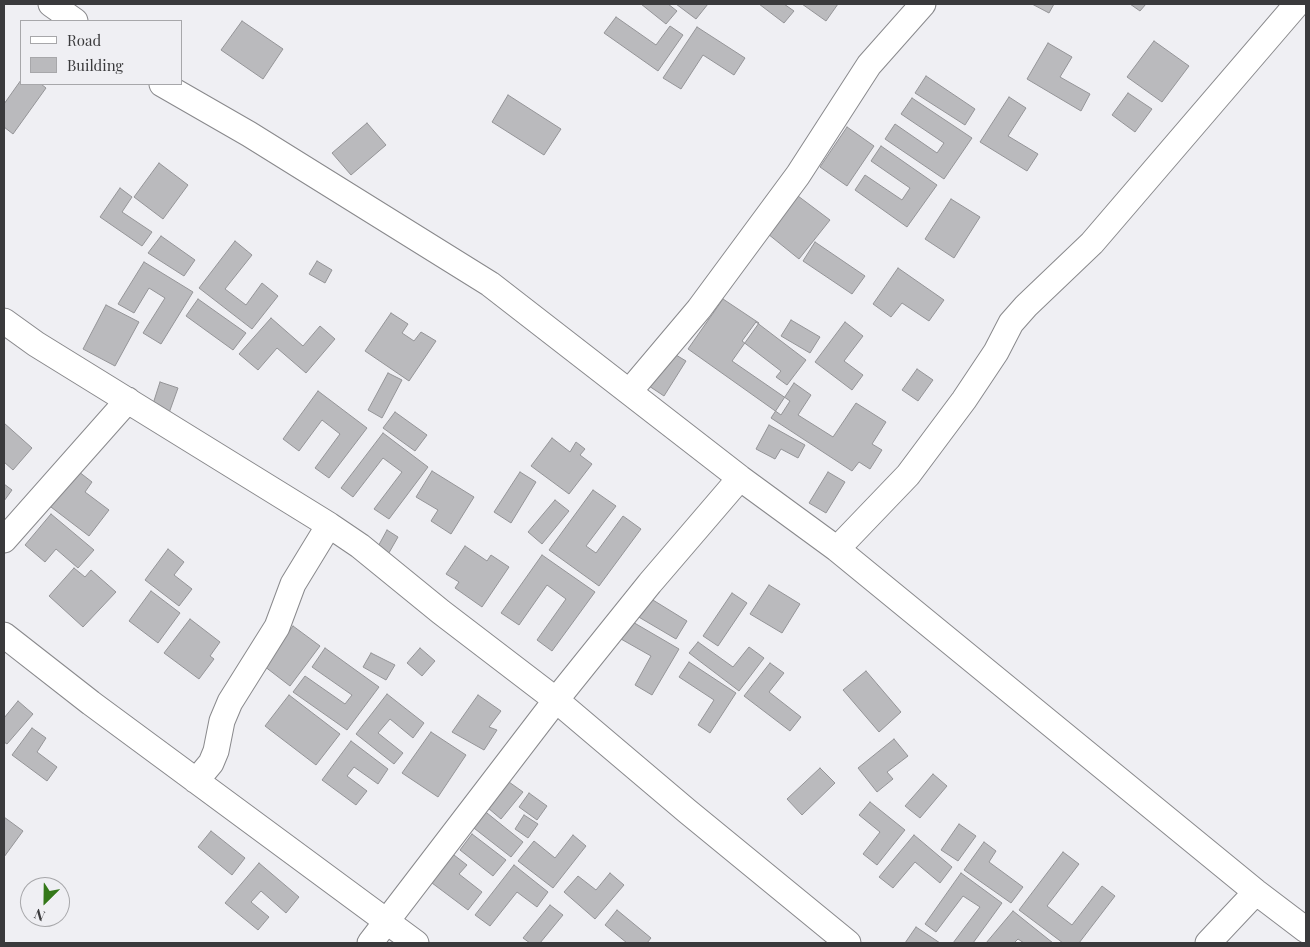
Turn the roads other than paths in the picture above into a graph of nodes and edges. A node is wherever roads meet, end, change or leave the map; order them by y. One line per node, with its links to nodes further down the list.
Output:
1 (51, 4): 4 (street)
2 (923, 4): 7 (street)
3 (1297, 4): 12 (street)
4 (74, 20)
5 (164, 85): 7 (street)
6 (4, 321): 8 (street)
7 (629, 392): 9 (street)
8 (128, 400): 10 (street); 11 (street)
9 (740, 478): 12 (street); 14 (street)
10 (329, 525): 14 (street); 15 (street)
11 (4, 540)
12 (837, 549): 16 (street)
13 (4, 635): 15 (street)
14 (556, 700): 17 (street); 21 (street)
15 (196, 780): 17 (street)
16 (1256, 892): 18 (street); 22 (street)
17 (386, 920): 19 (street); 20 (street)
18 (1306, 930)
19 (370, 943)
20 (416, 943)
21 (848, 943)
22 (1208, 943)

